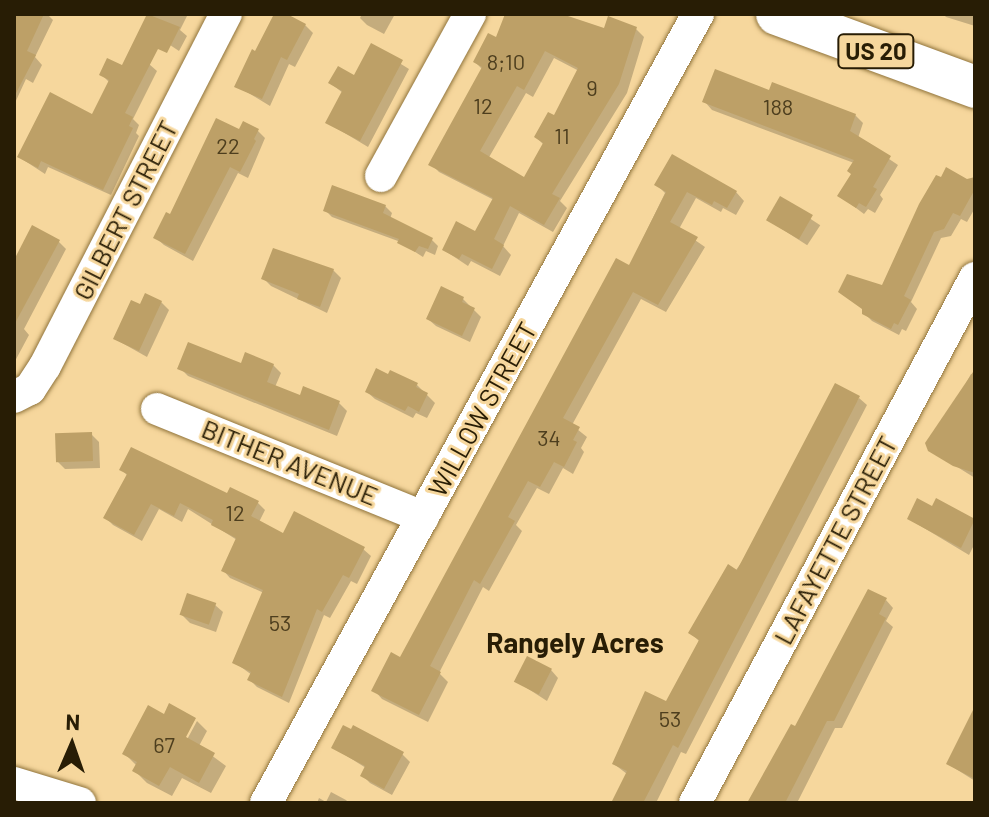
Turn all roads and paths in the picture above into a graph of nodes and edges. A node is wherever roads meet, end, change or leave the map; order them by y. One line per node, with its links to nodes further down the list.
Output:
1 (226, 14): 8 (street, GILBERT STREET)
2 (470, 14): 6 (street)
3 (698, 14): 10 (street, WILLOW STREET)
4 (777, 14): 5 (main road, US 20)
5 (975, 87)
6 (381, 176)
7 (975, 278): 14 (street, LAFAYETTE STREET)
8 (14, 397)
9 (157, 409): 10 (street, BITHER AVENUE)
10 (423, 517): 13 (street, WILLOW STREET)
11 (14, 783): 12 (street)
12 (80, 803)
13 (266, 803)
14 (695, 803)

